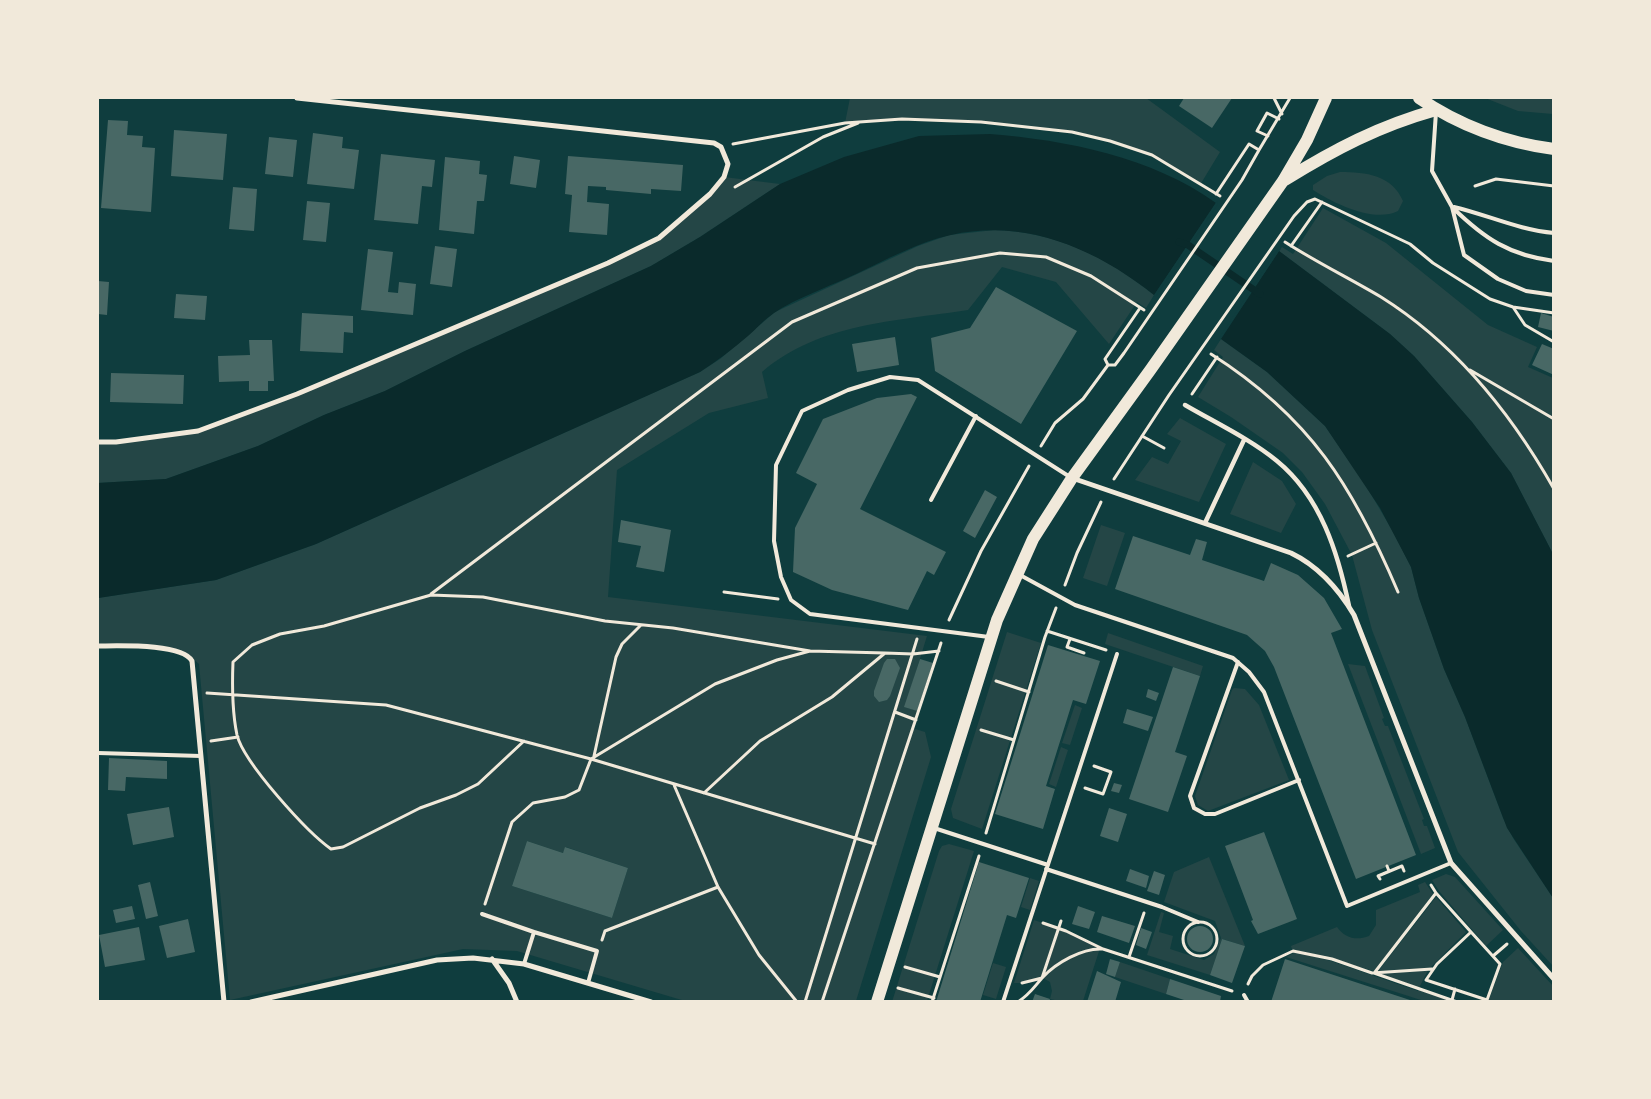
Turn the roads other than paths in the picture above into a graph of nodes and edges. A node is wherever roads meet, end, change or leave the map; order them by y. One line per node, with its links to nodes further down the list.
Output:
1 (297, 98): 14 (street)
2 (1326, 98): 6 (main road)
3 (1419, 98): 4 (main road)
4 (1436, 110): 5 (main road); 6 (main road); 7 (lane)
5 (1554, 149)
6 (1283, 181): 15 (main road)
7 (1452, 207): 8 (lane); 9 (lane); 10 (lane)
8 (1554, 233)
9 (1554, 261)
10 (1554, 295)
11 (1185, 405): 13 (street)
12 (976, 416): 15 (lane); 16 (lane); 20 (lane)
13 (1244, 440): 17 (street); 19 (street)
14 (98, 442)
15 (1072, 478): 17 (street); 18 (main road)
16 (931, 500)
17 (1205, 523): 19 (street)
18 (1017, 574): 20 (main road); 23 (lane)
19 (1350, 608): 28 (street)
20 (991, 638): 27 (main road)
21 (98, 646): 25 (street)
22 (1116, 654): 29 (lane)
23 (1238, 662): 26 (lane); 26 (lane)
24 (98, 753): 25 (lane)
25 (201, 756): 38 (street)
26 (1299, 780): 28 (lane)
27 (932, 827): 29 (lane); 42 (main road)
28 (1451, 863): 35 (street)
29 (1047, 867): 31 (lane); 43 (lane)
30 (482, 914): 32 (lane)
31 (1198, 922)
32 (534, 932): 34 (lane); 36 (lane)
33 (492, 959): 34 (street); 39 (street); 40 (street)
34 (524, 964): 36 (street)
35 (1554, 979)
36 (588, 983): 41 (street)
37 (1244, 995): 44 (lane)
38 (224, 1002)
39 (251, 1002)
40 (517, 1002)
41 (651, 1002)
42 (877, 1002)
43 (1003, 1002)
44 (1248, 1002)

